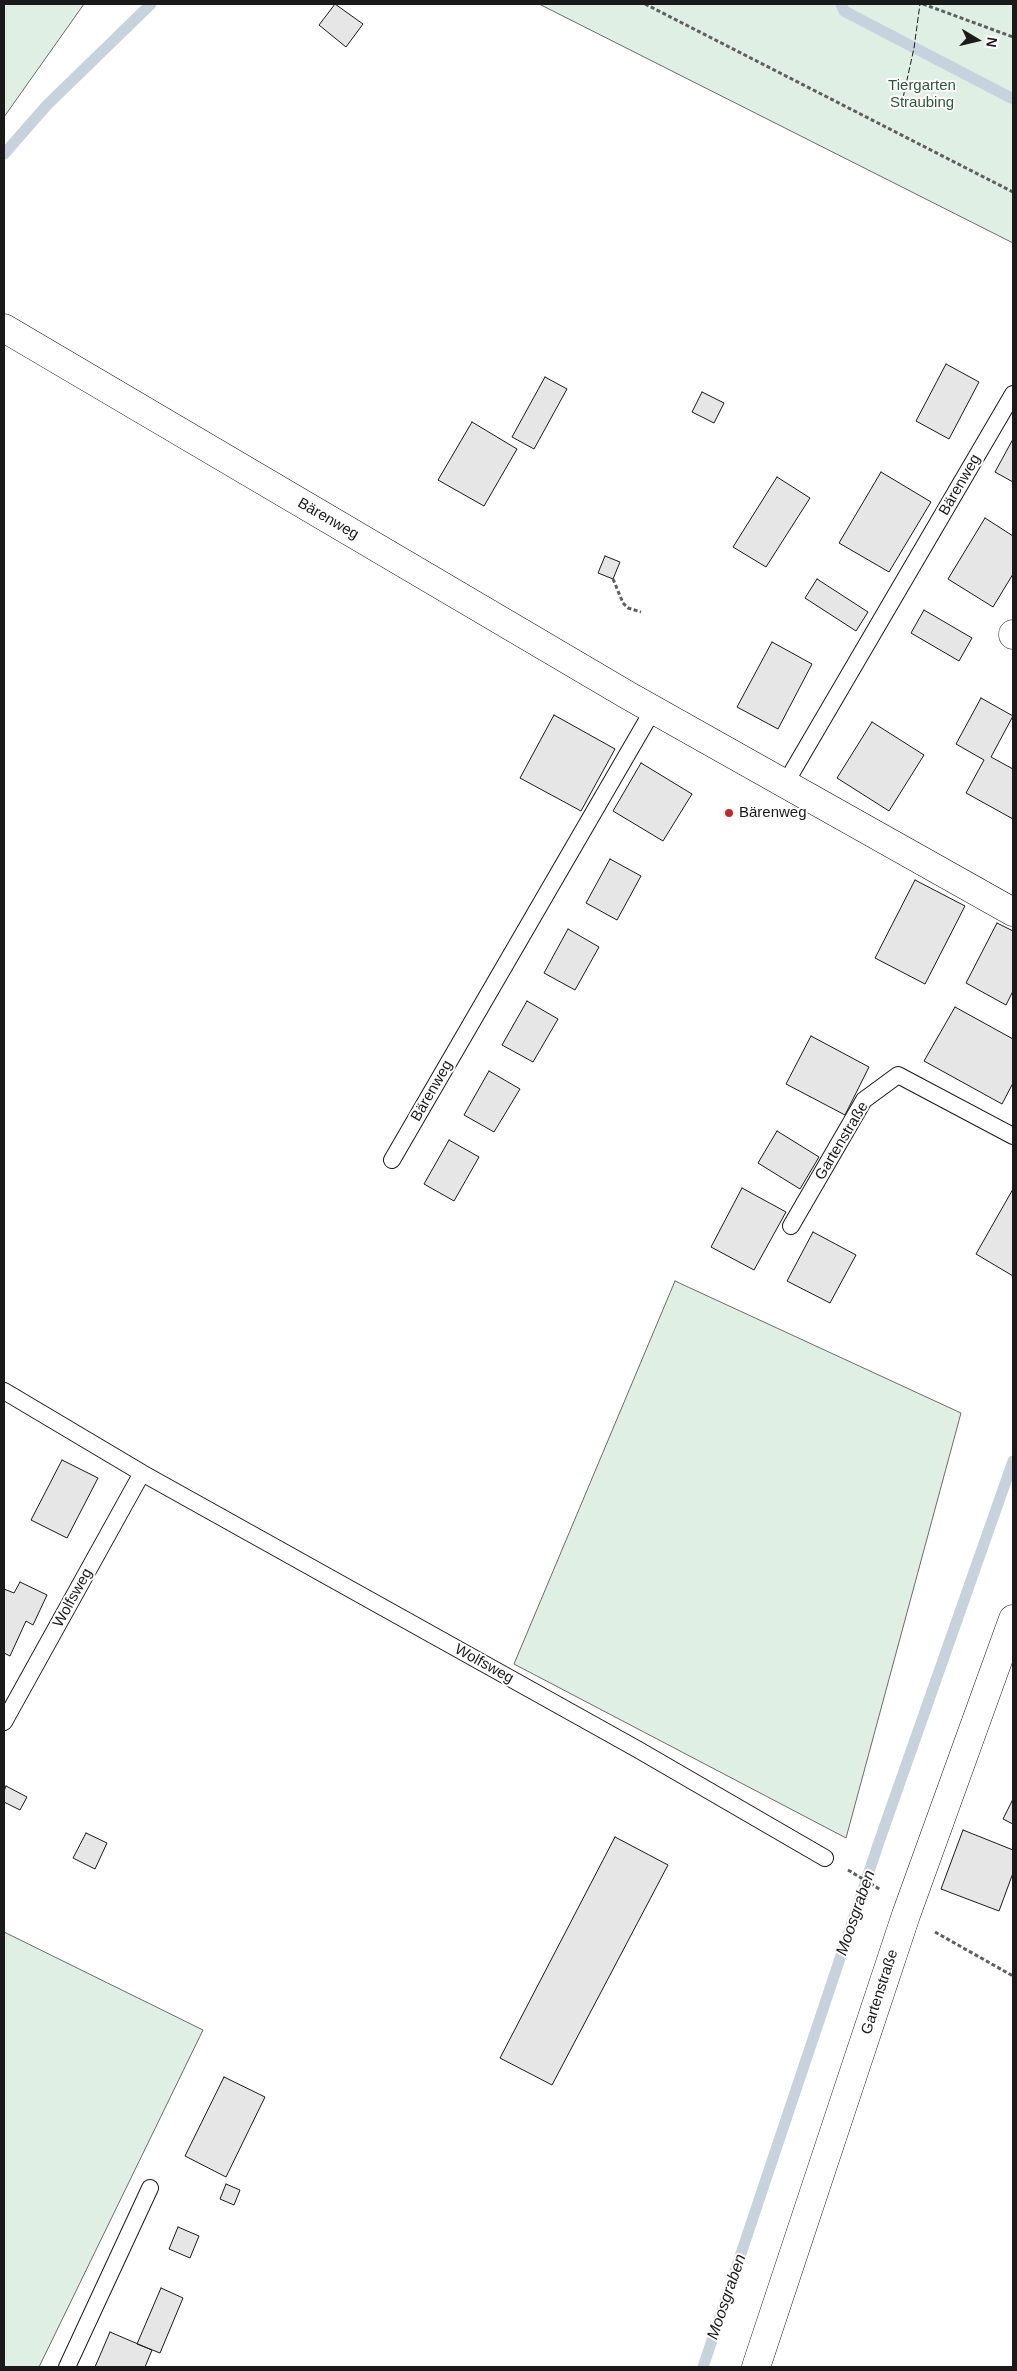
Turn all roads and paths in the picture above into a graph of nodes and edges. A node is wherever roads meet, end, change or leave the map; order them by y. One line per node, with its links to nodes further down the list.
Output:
1 (646, 4): 4 (path)
2 (923, 4): 3 (path)
3 (1013, 37)
4 (1013, 192)
5 (4, 328): 9 (street, Bärenweg)
6 (1013, 394): 10 (lane, Bärenweg)
7 (613, 579): 8 (path)
8 (641, 612)
9 (653, 710): 10 (street, Bärenweg); 13 (lane, Bärenweg)
10 (785, 784): 11 (street, Bärenweg)
11 (1013, 912)
12 (1013, 1136): 14 (lane, Gartenstraße)
13 (392, 1160)
14 (792, 1226)
15 (4, 1390): 16 (lane, Wolfsweg)
16 (142, 1473): 18 (lane, Wolfsweg); 19 (lane, Wolfsweg)
17 (1013, 1619): 22 (street, Gartenstraße)
18 (4, 1722)
19 (825, 1858)
20 (852, 1872): 21 (path)
21 (882, 1890)
22 (906, 1915): 23 (path); 26 (street, Gartenstraße)
23 (1013, 1976)
24 (150, 2188): 25 (lane)
25 (67, 2367)
26 (756, 2367)

